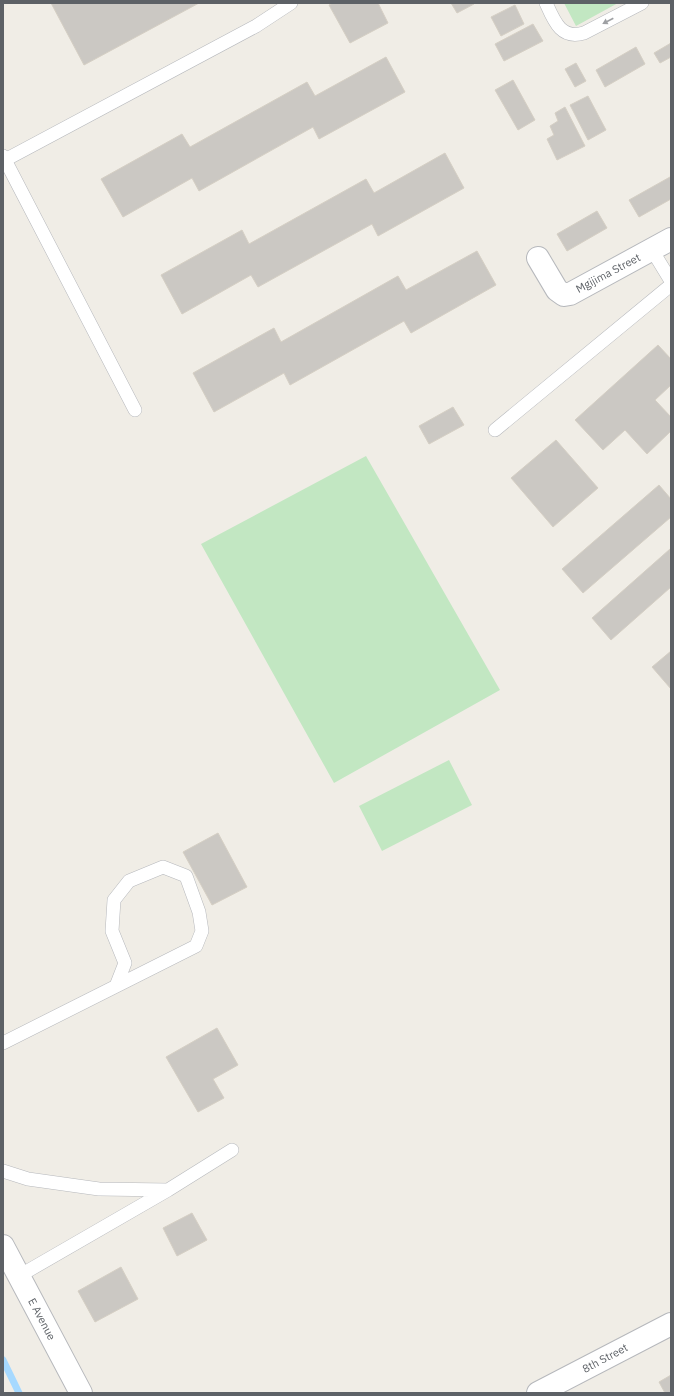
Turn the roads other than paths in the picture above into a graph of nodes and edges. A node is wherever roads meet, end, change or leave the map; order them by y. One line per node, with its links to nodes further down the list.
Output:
1 (291, 3): 4 (lane)
2 (546, 3): 3 (lane, one-way to 2)
3 (642, 3)
4 (4, 159): 10 (lane)
5 (671, 239): 6 (street, Mgijima Street)
6 (652, 250): 7 (street, Mgijima Street); 8 (lane)
7 (538, 258)
8 (671, 281)
9 (671, 286): 11 (lane)
10 (135, 410)
11 (495, 430)
12 (116, 986): 12 (lane); 13 (lane)
13 (3, 1043)
14 (232, 1150): 16 (lane)
15 (3, 1172): 16 (lane)
16 (168, 1190): 18 (lane)
17 (3, 1246): 18 (street, E Avenue)
18 (19, 1276): 20 (street, E Avenue)
19 (671, 1324): 21 (street, 8th Street)
20 (81, 1393)
21 (538, 1393)

